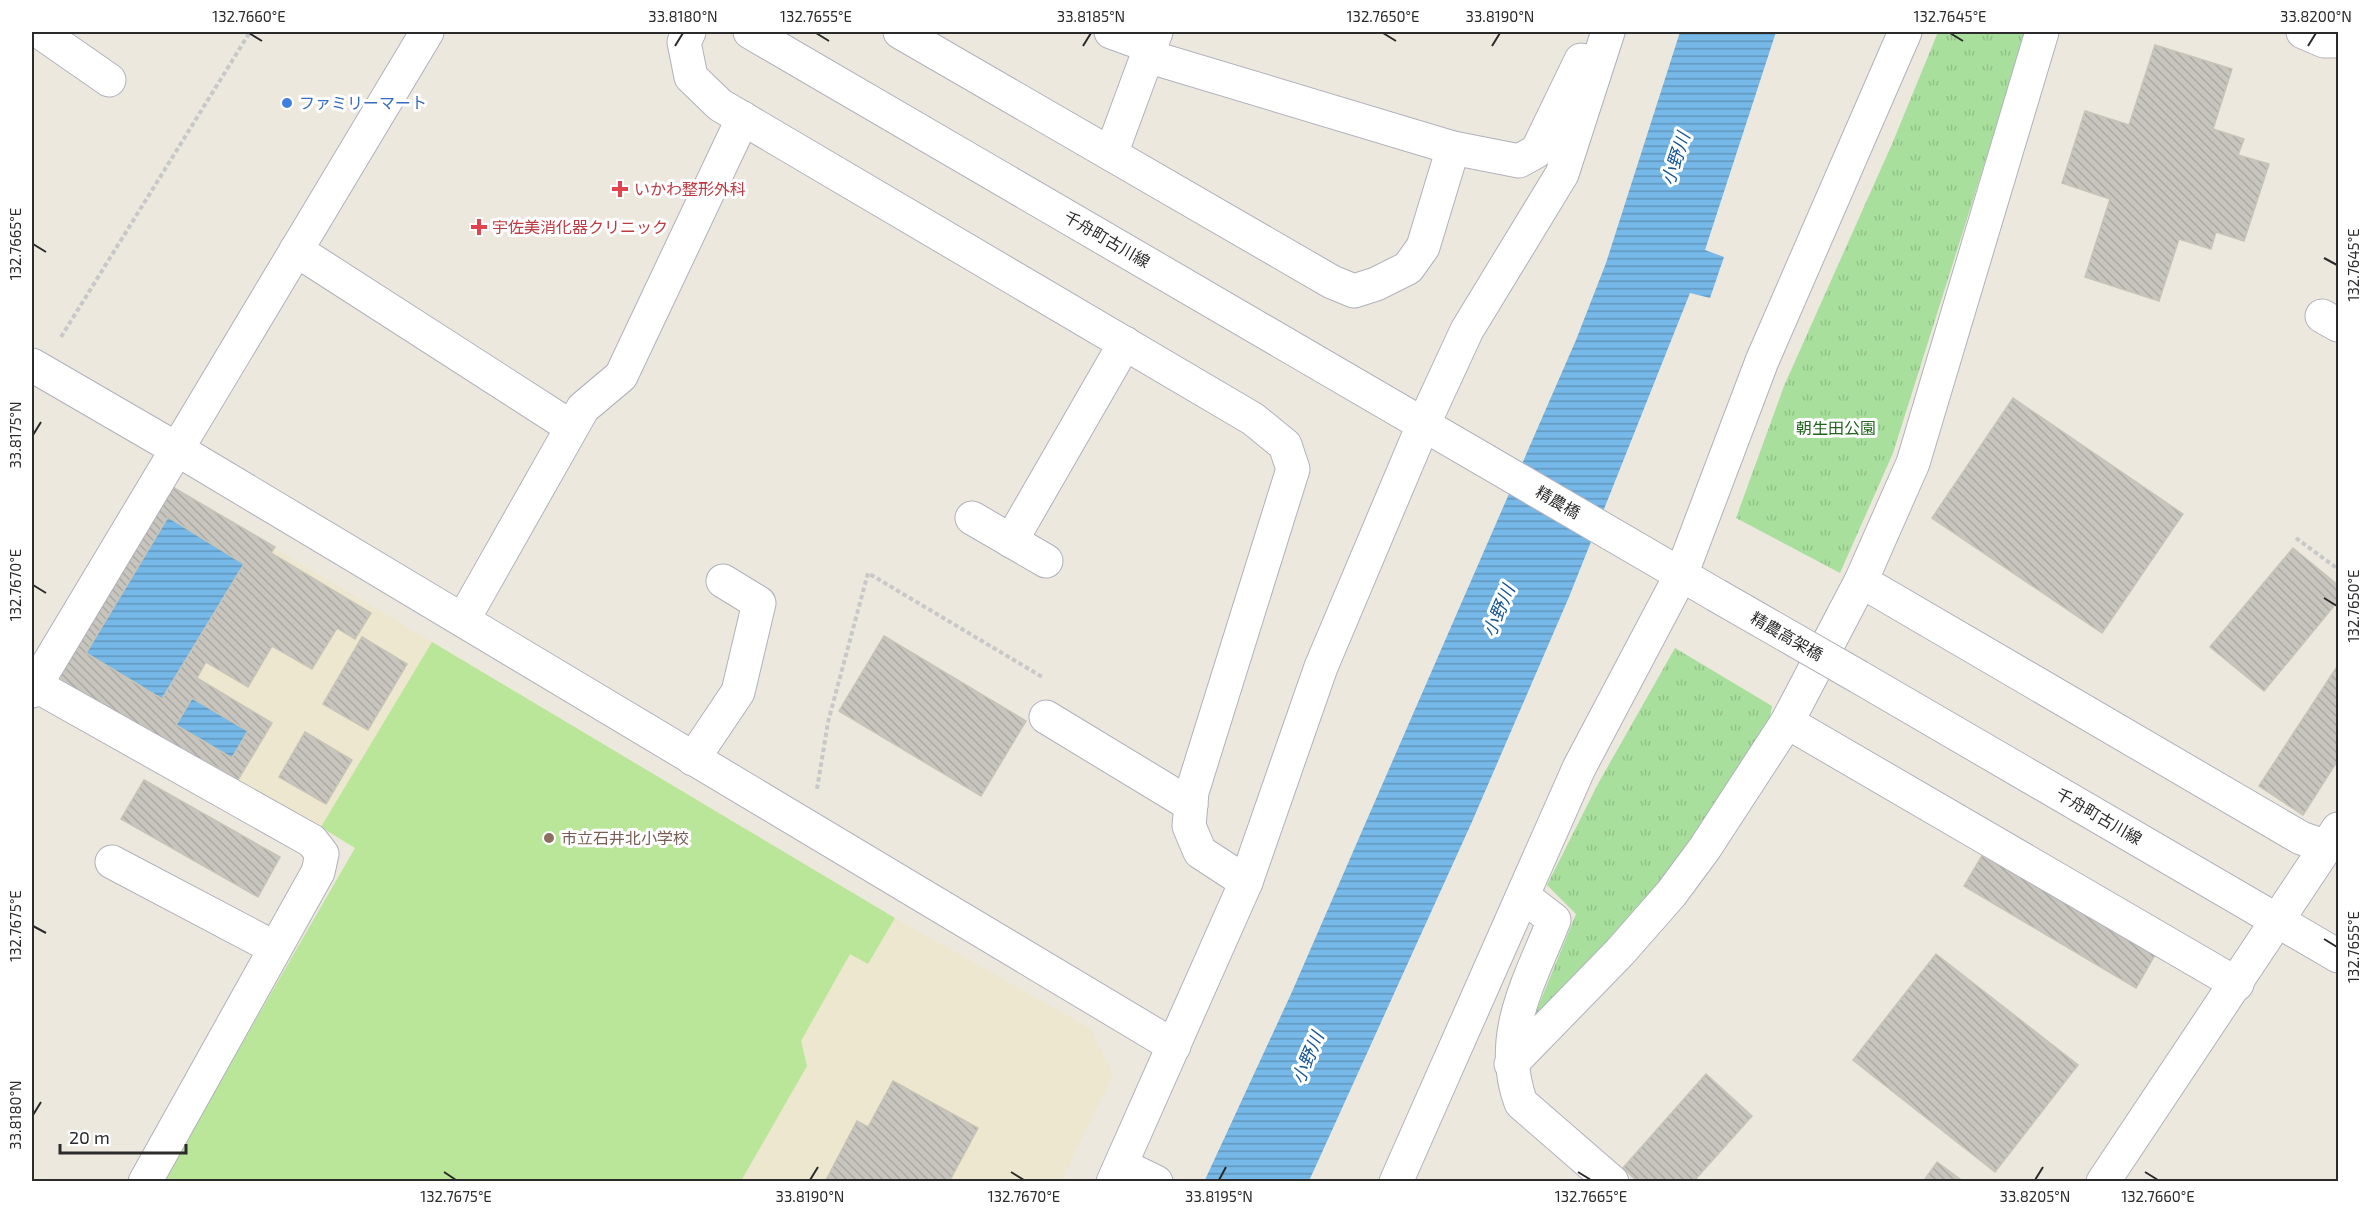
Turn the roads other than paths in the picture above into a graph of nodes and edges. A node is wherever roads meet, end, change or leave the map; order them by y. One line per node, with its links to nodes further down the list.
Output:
1 (40, 32): 14 (street)
2 (427, 32): 18 (street)
3 (690, 32): 15 (street)
4 (750, 32): 21 (street, 千舟町古川線)
5 (900, 32): 17 (street)
6 (1111, 32): 12 (street)
7 (1608, 32): 13 (street)
8 (1905, 32): 28 (street)
9 (2042, 32): 30 (street)
10 (2303, 32): 11 (street)
11 (2338, 41)
12 (1151, 45): 16 (street); 17 (street)
13 (1587, 52): 16 (street); 21 (street)
14 (109, 80)
15 (743, 118): 19 (street); 22 (street)
16 (1453, 148): 17 (street)
17 (1111, 154)
18 (296, 250): 22 (street); 24 (street)
19 (1125, 344): 26 (street); 37 (street)
20 (32, 365): 24 (street)
21 (1424, 423): 23 (street, 千舟町古川線); 40 (street)
22 (571, 428): 31 (street)
23 (1463, 446): 28 (street, 精農橋)
24 (175, 448): 31 (street); 33 (street)
25 (972, 518): 26 (street)
26 (1011, 541): 27 (street)
27 (1046, 561)
28 (1681, 575): 32 (street, 精農高架橋, bridge); 41 (street)
29 (723, 581): 36 (street)
30 (1861, 581): 35 (street); 38 (street)
31 (462, 620): 36 (street)
32 (1859, 677): 42 (street, 千舟町古川線)
33 (33, 688): 43 (street)
34 (1046, 717): 37 (street)
35 (1787, 723): 45 (street); 47 (street)
36 (693, 759): 46 (street)
37 (1191, 805): 40 (street)
38 (2333, 838): 42 (street)
39 (112, 862): 43 (street)
40 (1246, 882): 46 (street)
41 (1523, 896): 47 (street); 51 (street)
42 (2279, 921): 44 (street, 千舟町古川線); 45 (street)
43 (275, 948): 50 (street)
44 (2338, 956)
45 (2237, 984): 53 (street)
46 (1174, 1046): 48 (street)
47 (1511, 1064): 52 (street)
48 (1117, 1173): 49 (street)
49 (1154, 1181)
50 (145, 1182)
51 (1396, 1182)
52 (1612, 1182)
53 (2103, 1182)

